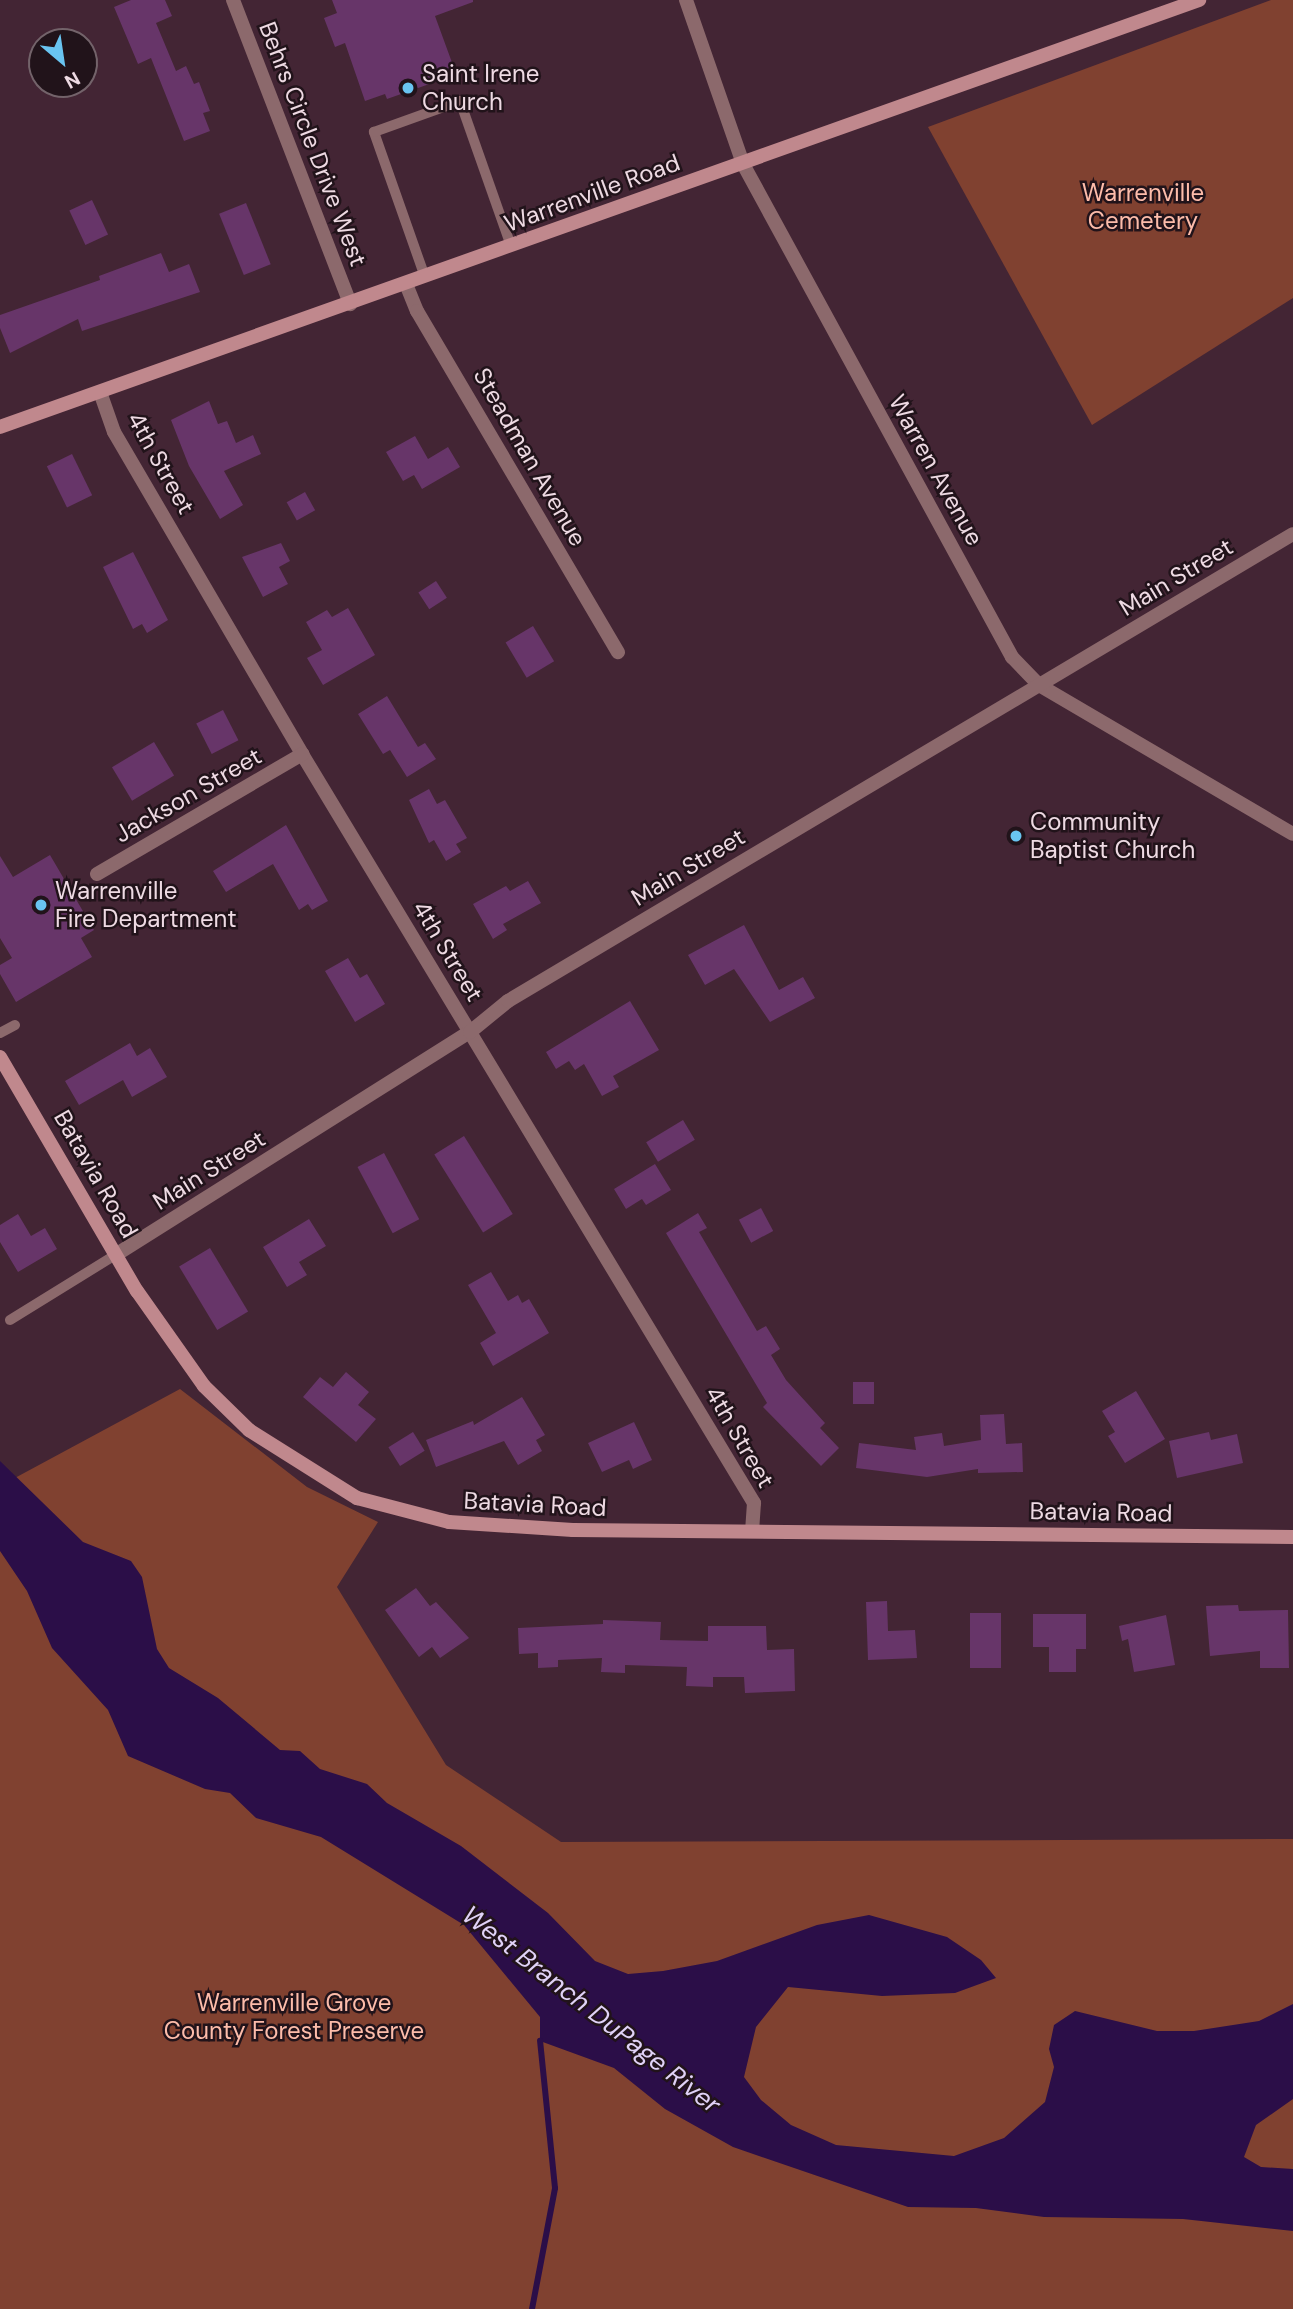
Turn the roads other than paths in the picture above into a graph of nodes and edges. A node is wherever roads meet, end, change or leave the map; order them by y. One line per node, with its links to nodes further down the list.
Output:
1 (233, 0): 8 (street, Behrs Circle Drive West)
2 (685, 0): 4 (street, Warren Avenue)
3 (1199, 0): 4 (main road, Warrenville Road)
4 (743, 164): 5 (main road, Warrenville Road); 13 (street, Warren Avenue)
5 (511, 246): 6 (main road, Warrenville Road); 6 (lane)
6 (425, 277): 7 (main road, Warrenville Road)
7 (406, 284): 8 (main road, Warrenville Road); 12 (street, Steadman Avenue)
8 (350, 304): 9 (main road, Warrenville Road)
9 (100, 392): 10 (main road, Warrenville Road); 14 (street, 4th Street)
10 (0, 428)
11 (1293, 534): 13 (street, Main Street)
12 (618, 652)
13 (1039, 685): 15 (street, Warren Avenue); 18 (street, Main Street)
14 (302, 754): 16 (street, Jackson Street); 18 (street, 4th Street)
15 (1293, 834)
16 (97, 874)
17 (15, 1025): 19 (lane)
18 (470, 1032): 21 (street, Main Street); 23 (street, 4th Street)
19 (0, 1033)
20 (0, 1057): 21 (main road, Batavia Road)
21 (117, 1254): 22 (lane); 23 (main road, Batavia Road)
22 (10, 1320)
23 (752, 1531): 24 (main road, Batavia Road)
24 (1293, 1537)

